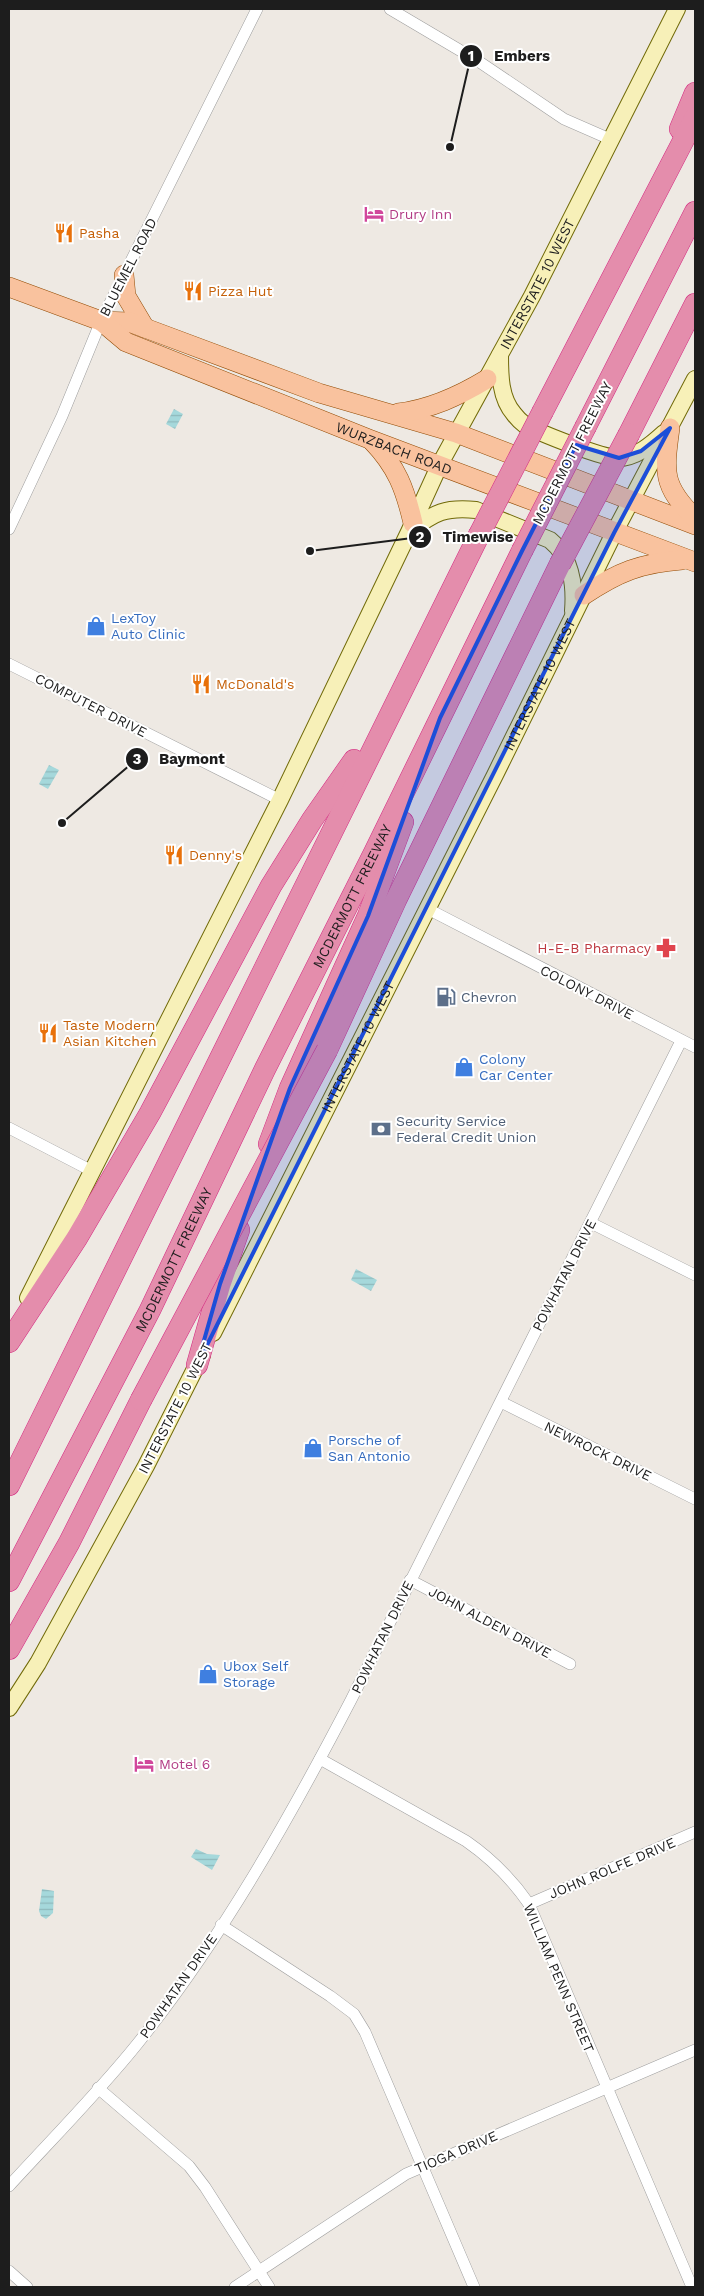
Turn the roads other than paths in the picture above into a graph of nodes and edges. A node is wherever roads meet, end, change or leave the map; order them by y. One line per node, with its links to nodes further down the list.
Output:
1 (257, 9): 9 (street, BLUEMEL ROAD)
2 (390, 9): 6 (street)
3 (677, 9): 6 (main road, INTERSTATE 10 WEST)
4 (695, 93): 8 (highway)
5 (695, 118): 8 (highway)
6 (612, 140): 14 (main road, INTERSTATE 10 WEST)
7 (695, 212): 33 (highway, MCDERMOTT FREEWAY, bridge)
8 (638, 228): 32 (highway, bridge)
9 (124, 275): 12 (street, BLUEMEL ROAD); 13 (main road)
10 (9, 287): 12 (main road, WURZBACH ROAD)
11 (695, 304): 50 (highway, bridge)
12 (101, 321): 13 (main road, WURZBACH ROAD); 20 (main road, WURZBACH ROAD); 26 (street, BLUEMEL ROAD)
13 (145, 328): 17 (main road, WURZBACH ROAD)
14 (500, 356): 15 (main road, INTERSTATE 10 WEST); 18 (main road)
15 (487, 379): 17 (main road); 19 (main road, INTERSTATE 10 WEST)
16 (695, 379): 18 (main road, INTERSTATE 10 WEST)
17 (392, 414): 19 (main road, WURZBACH ROAD)
18 (670, 428): 22 (main road, INTERSTATE 10 WEST); 23 (main road)
19 (456, 433): 21 (main road, INTERSTATE 10 WEST); 22 (main road, WURZBACH ROAD)
20 (369, 438): 21 (main road, WURZBACH ROAD); 25 (main road)
21 (440, 464): 25 (main road, INTERSTATE 10 WEST); 27 (main road, WURZBACH ROAD)
22 (631, 500): 24 (main road, WURZBACH ROAD); 27 (main road, INTERSTATE 10 WEST)
23 (695, 518)
24 (695, 526)
25 (411, 528): 30 (main road); 34 (main road, INTERSTATE 10 WEST)
26 (9, 529)
27 (614, 533): 28 (main road, WURZBACH ROAD); 29 (main road, INTERSTATE 10 WEST)
28 (692, 561): 29 (main road)
29 (584, 595): 30 (main road, INTERSTATE 10 WEST)
30 (573, 616): 35 (main road, INTERSTATE 10 WEST)
31 (9, 664): 34 (street, COMPUTER DRIVE)
32 (398, 698): 43 (highway); 46 (highway)
33 (440, 718): 44 (highway); 49 (highway, MCDERMOTT FREEWAY)
34 (280, 800): 39 (main road, INTERSTATE 10 WEST)
35 (426, 908): 36 (street, COLONY DRIVE); 44 (main road, INTERSTATE 10 WEST)
36 (681, 1040): 37 (street, COLONY DRIVE); 40 (street, POWHATAN DRIVE)
37 (695, 1047)
38 (9, 1128): 39 (street)
39 (92, 1171): 42 (main road, INTERSTATE 10 WEST)
40 (591, 1223): 41 (street); 45 (street, POWHATAN DRIVE)
41 (695, 1275)
42 (9, 1336)
43 (9, 1342)
44 (197, 1365): 52 (main road, INTERSTATE 10 WEST)
45 (501, 1402): 47 (street, NEWROCK DRIVE); 48 (street, POWHATAN DRIVE)
46 (9, 1485)
47 (695, 1499)
48 (410, 1580): 51 (street, JOHN ALDEN DRIVE); 55 (street, POWHATAN DRIVE)
49 (9, 1581)
50 (9, 1649)
51 (570, 1664)
52 (19, 1695): 53 (main road, INTERSTATE 10 WEST); 54 (main road)
53 (9, 1708)
54 (9, 1713)
55 (320, 1759): 57 (street, WILLIAM PENN STREET); 58 (street, POWHATAN DRIVE)
56 (695, 1832): 57 (street, JOHN ROLFE DRIVE)
57 (529, 1904): 61 (street, WILLIAM PENN STREET)
58 (221, 1925): 60 (street, POWHATAN DRIVE); 62 (street)
59 (695, 2050): 61 (street, TIOGA DRIVE)
60 (98, 2088): 63 (street, POWHATAN DRIVE); 65 (street)
61 (606, 2089): 62 (street, TIOGA DRIVE); 70 (street, WILLIAM PENN STREET)
62 (423, 2166): 65 (street, TIOGA DRIVE); 69 (street)
63 (9, 2186)
64 (9, 2270): 66 (street)
65 (259, 2272): 67 (street, TIOGA DRIVE); 68 (street)
66 (27, 2287)
67 (235, 2287)
68 (268, 2287)
69 (474, 2287)
70 (692, 2287)

